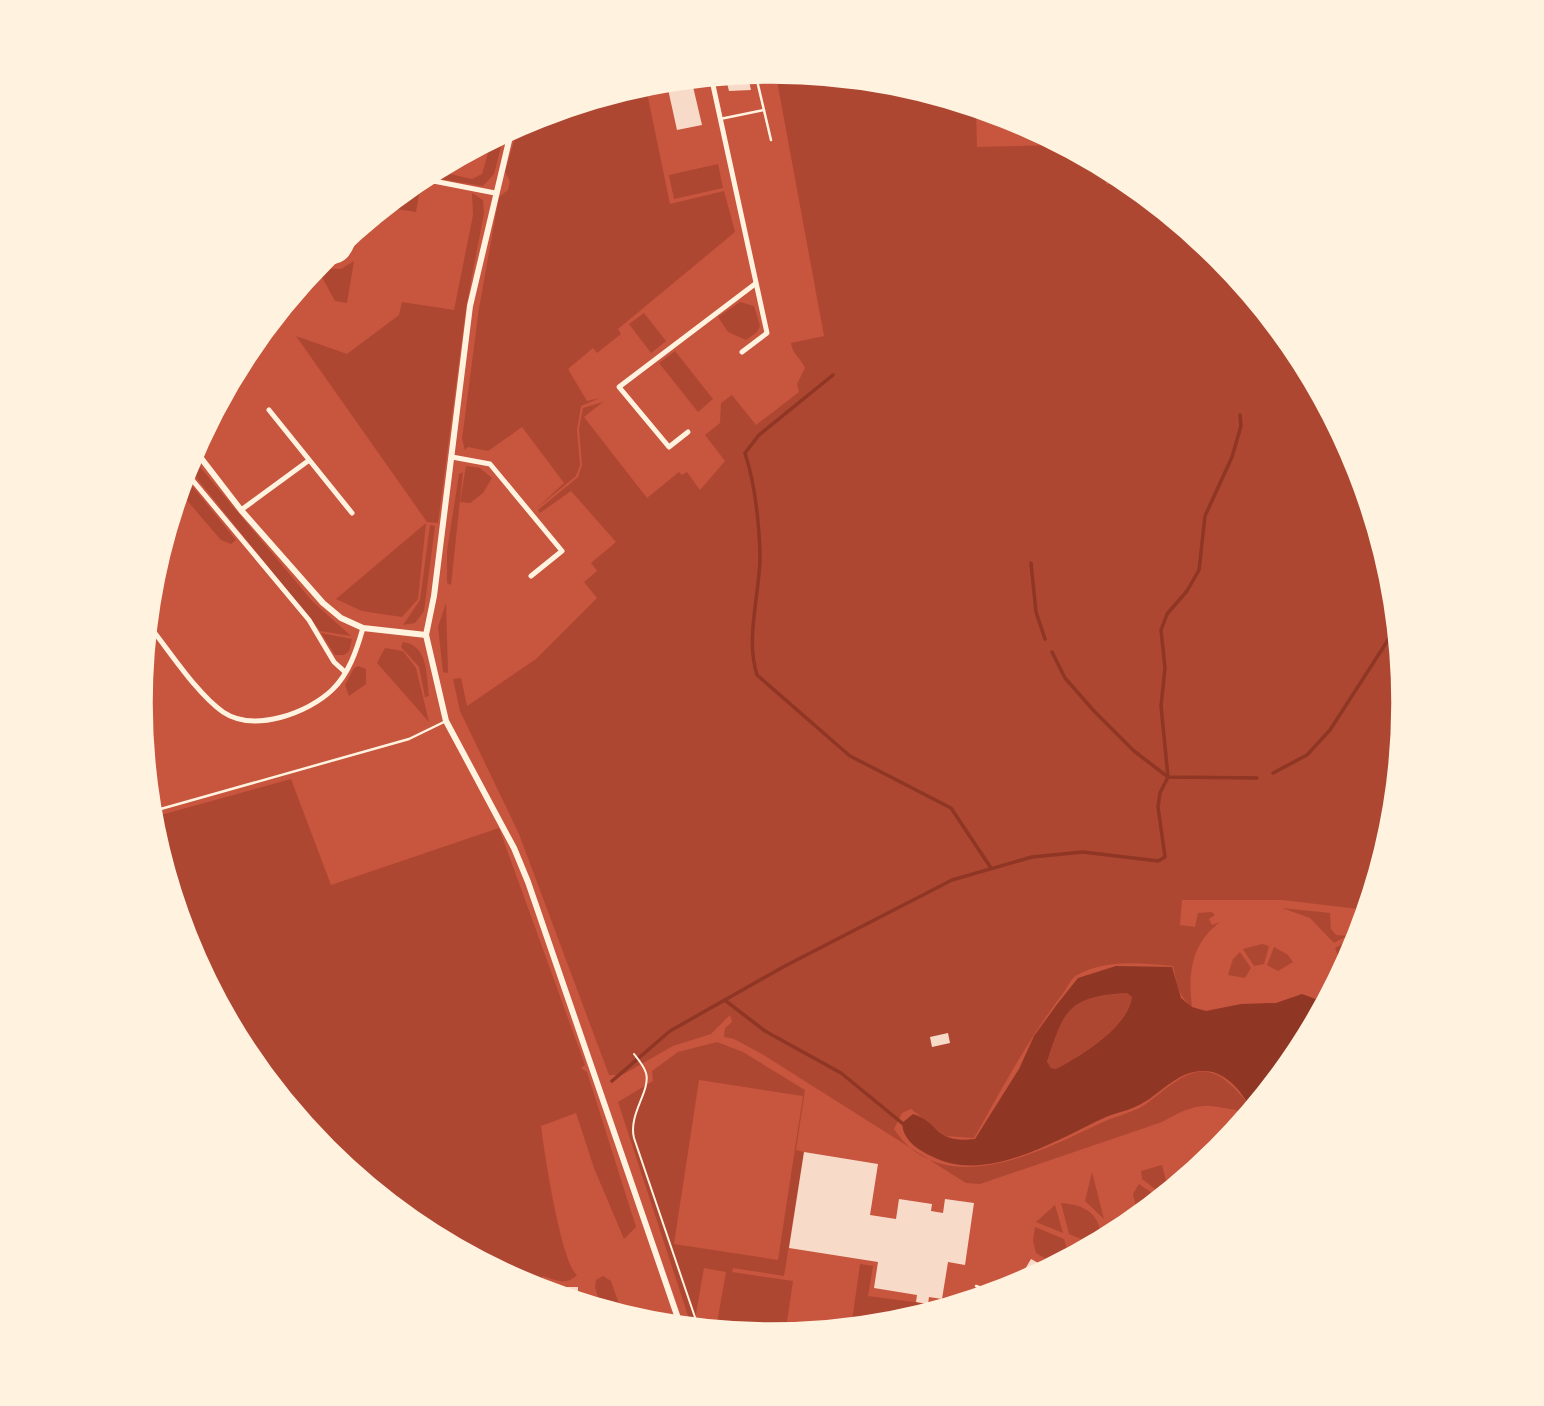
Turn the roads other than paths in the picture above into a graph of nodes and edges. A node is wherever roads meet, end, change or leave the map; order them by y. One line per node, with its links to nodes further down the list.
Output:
1 (758, 83): 3 (lane)
2 (713, 86): 4 (street)
3 (764, 110): 4 (lane); 5 (lane)
4 (720, 119): 11 (street)
5 (771, 140)
6 (509, 141): 8 (street)
7 (436, 181): 8 (street)
8 (495, 193): 15 (street)
9 (352, 247): 10 (street)
10 (336, 261)
11 (755, 284): 12 (street); 14 (street)
12 (742, 352)
13 (269, 410): 17 (street)
14 (688, 432)
15 (452, 457): 21 (street); 24 (street)
16 (202, 459): 19 (street)
17 (309, 461): 19 (street); 20 (street)
18 (193, 481): 25 (street)
19 (241, 510): 22 (street)
20 (352, 513)
21 (531, 576)
22 (363, 628): 24 (street); 25 (street)
23 (156, 634): 25 (street)
24 (426, 635): 26 (street)
25 (345, 672)
26 (446, 721): 27 (lane); 30 (street)
27 (161, 809)
28 (976, 1286): 29 (lane)
29 (981, 1288)
30 (677, 1316)

